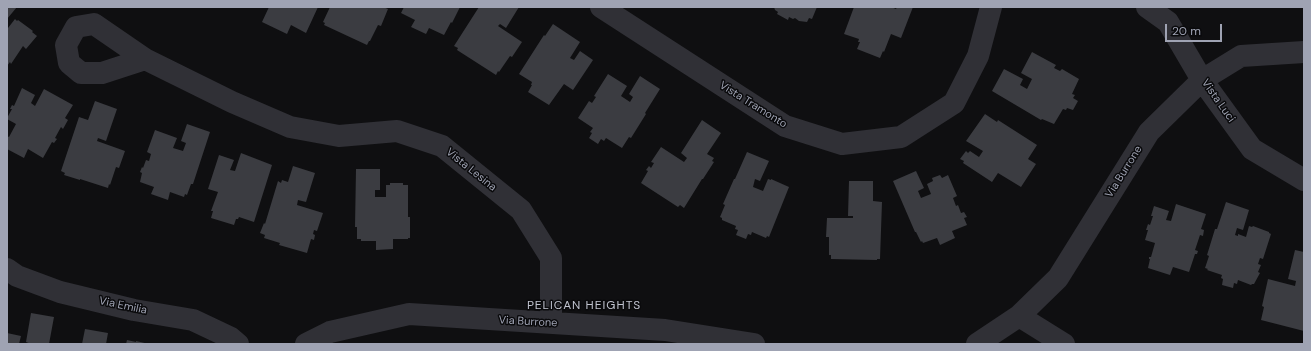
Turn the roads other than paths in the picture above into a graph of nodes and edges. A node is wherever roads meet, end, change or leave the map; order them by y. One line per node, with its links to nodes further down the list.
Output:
1 (601, 7): 2 (street, Vista Tramonto)
2 (991, 7)
3 (1147, 7): 6 (street, Vista Luci)
4 (1304, 52): 6 (street, Via Burrone)
5 (145, 59): 10 (street, Vista Lesina)
6 (1202, 80): 7 (street, Vista Luci); 9 (street, Via Burrone)
7 (1304, 180)
8 (7, 269): 11 (street, Via Emilia)
9 (1019, 316): 14 (street, Via Burrone); 15 (street)
10 (550, 323): 12 (street, Via Burrone); 13 (street, Via Burrone)
11 (238, 344)
12 (306, 344)
13 (754, 344)
14 (977, 344)
15 (1064, 344)

